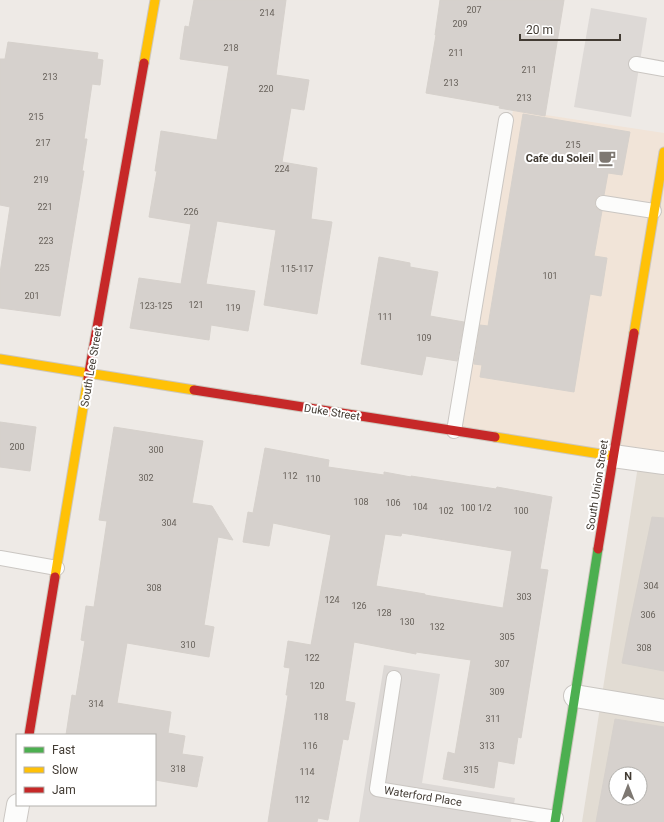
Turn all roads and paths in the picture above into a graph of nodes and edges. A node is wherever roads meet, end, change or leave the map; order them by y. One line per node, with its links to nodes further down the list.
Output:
1 (155, 0): 9 (street, South Lee Street)
2 (636, 64): 3 (lane)
3 (664, 69)
4 (506, 120): 10 (lane)
5 (664, 152): 7 (street, South Union Street)
6 (603, 202): 7 (lane)
7 (654, 211): 11 (street, South Union Street)
8 (0, 359): 9 (street, Duke Street)
9 (89, 374): 10 (street, Duke Street); 14 (street, South Lee Street)
10 (454, 431): 11 (street, Duke Street)
11 (613, 456): 12 (street, Duke Street); 16 (street, South Union Street)
12 (664, 463)
13 (0, 558): 14 (lane)
14 (57, 568): 18 (street, South Lee Street)
15 (394, 678): 20 (lane, Waterford Place)
16 (575, 696): 17 (street); 20 (street, South Union Street)
17 (664, 711)
18 (29, 734)
19 (18, 806): 21 (street)
20 (555, 820)
21 (15, 822)

